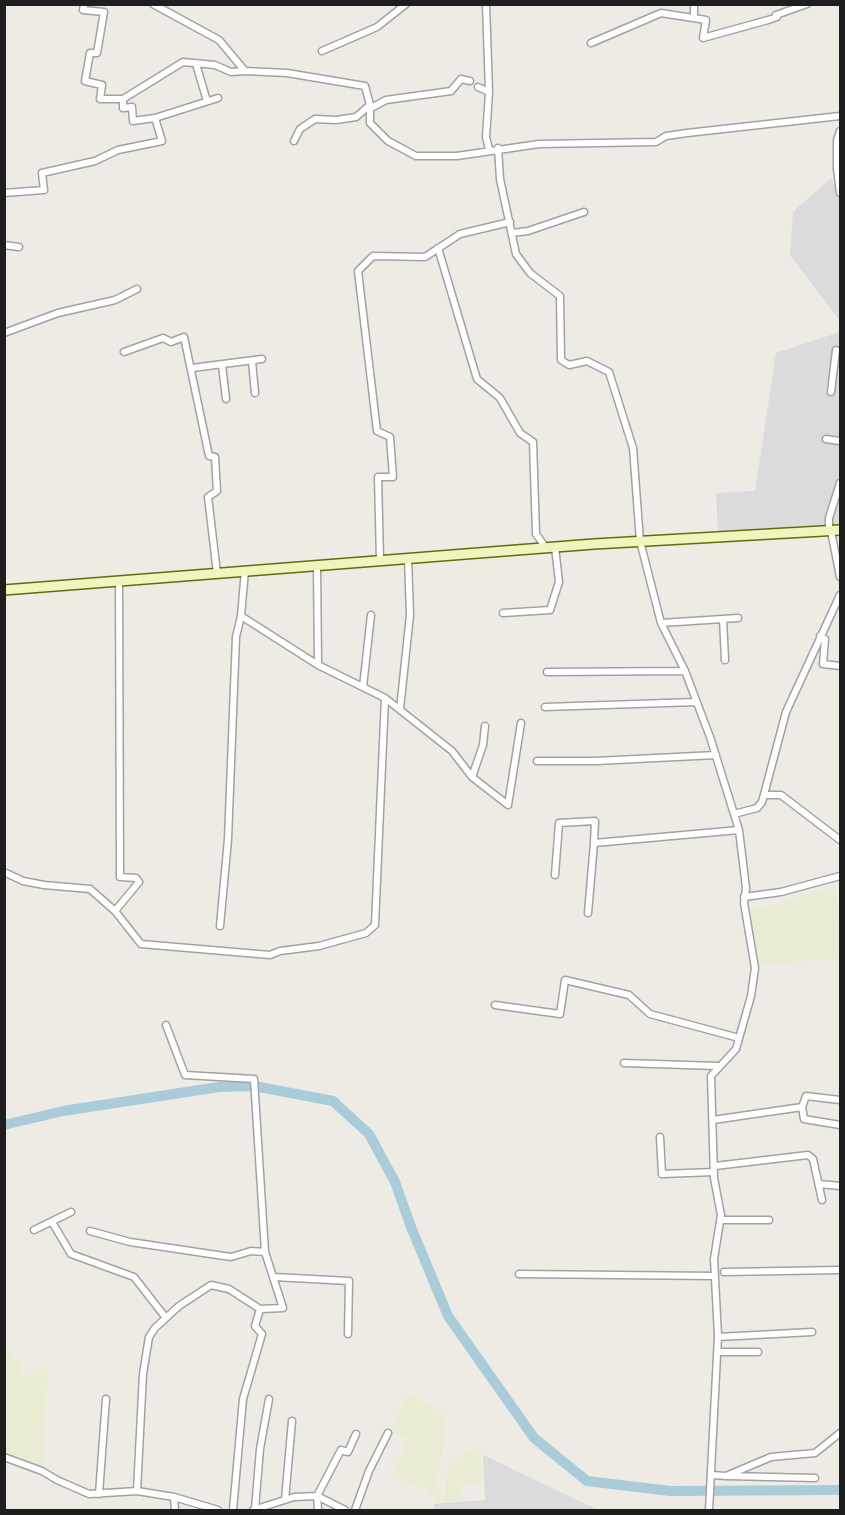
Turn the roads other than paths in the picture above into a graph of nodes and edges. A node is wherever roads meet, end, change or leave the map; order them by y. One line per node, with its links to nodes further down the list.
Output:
1 (84, 4): 8 (street)
2 (153, 4): 14 (street)
3 (406, 4): 12 (street)
4 (486, 4): 17 (street)
5 (665, 4): 9 (street)
6 (694, 4): 10 (street)
7 (807, 4): 10 (street)
8 (105, 8): 19 (street)
9 (665, 13): 10 (street); 11 (street)
10 (694, 18)
11 (591, 43)
12 (322, 51)
13 (196, 64): 14 (street); 19 (street); 20 (street)
14 (245, 71): 21 (street)
15 (471, 81): 21 (street)
16 (478, 87): 17 (street)
17 (489, 92): 27 (street)
18 (218, 98): 20 (street)
19 (123, 99): 23 (street)
20 (207, 101): 23 (street)
21 (370, 107): 25 (street); 27 (street)
22 (840, 116): 26 (street)
23 (155, 118): 28 (street)
24 (840, 131): 29 (street)
25 (294, 141)
26 (498, 148): 27 (street); 31 (street)
27 (489, 149)
28 (4, 193)
29 (840, 193)
30 (584, 212): 32 (street)
31 (510, 222): 32 (street); 35 (street)
32 (512, 233): 51 (street)
33 (4, 245): 34 (street)
34 (19, 247)
35 (438, 248): 52 (street); 54 (street)
36 (137, 289): 37 (street)
37 (4, 333)
38 (836, 350): 44 (street)
39 (124, 352): 43 (street)
40 (262, 359): 41 (street)
41 (252, 361): 42 (street); 45 (street)
42 (222, 365): 43 (street); 46 (street)
43 (192, 368): 57 (street)
44 (831, 392)
45 (255, 393)
46 (226, 399)
47 (826, 438): 48 (street)
48 (840, 441)
49 (840, 483): 50 (street)
50 (834, 530): 51 (main road); 58 (street)
51 (640, 541): 52 (main road); 67 (street)
52 (550, 547): 53 (main road); 62 (street)
53 (408, 558): 54 (main road); 78 (street)
54 (380, 560): 55 (main road)
55 (317, 566): 56 (main road); 70 (street)
56 (245, 570): 57 (main road); 64 (street)
57 (217, 573): 59 (main road)
58 (840, 577)
59 (119, 581): 60 (main road); 93 (street)
60 (4, 590)
61 (840, 595): 68 (street)
62 (503, 613)
63 (371, 615): 74 (street)
64 (241, 616): 70 (street); 95 (street)
65 (738, 618): 66 (street)
66 (723, 619): 67 (street); 69 (street)
67 (661, 623): 72 (street)
68 (820, 636): 71 (street); 84 (street)
69 (725, 660)
70 (318, 665): 74 (street)
71 (840, 666)
72 (685, 671): 73 (street); 76 (street)
73 (547, 672)
74 (363, 687): 75 (street)
75 (385, 698): 78 (street); 93 (street)
76 (696, 702): 77 (street); 81 (street)
77 (545, 707)
78 (400, 709): 83 (street)
79 (521, 723): 83 (street)
80 (485, 726): 83 (street)
81 (716, 755): 82 (street); 85 (street)
82 (537, 761)
83 (472, 777)
84 (765, 795): 85 (street); 87 (street)
85 (734, 814): 86 (street)
86 (739, 830): 88 (street); 92 (street)
87 (840, 840)
88 (594, 843): 90 (street); 94 (street)
89 (4, 872): 93 (street)
90 (555, 875)
91 (840, 876): 92 (street)
92 (744, 897): 98 (street)
93 (114, 911)
94 (588, 913)
95 (220, 926)
96 (495, 1005): 98 (street)
97 (166, 1026): 116 (street)
98 (739, 1038): 100 (street)
99 (624, 1063): 100 (street)
100 (718, 1066): 103 (street)
101 (840, 1100): 102 (street)
102 (802, 1107): 103 (street); 104 (street)
103 (713, 1119): 106 (street)
104 (840, 1125)
105 (660, 1137): 106 (street)
106 (715, 1169): 107 (street); 111 (street)
107 (819, 1184): 108 (street); 109 (street)
108 (840, 1186)
109 (822, 1200)
110 (71, 1212): 113 (street)
111 (721, 1220): 112 (street); 120 (street)
112 (769, 1220)
113 (52, 1222): 114 (street); 123 (street)
114 (34, 1230)
115 (90, 1231): 116 (street)
116 (265, 1252): 121 (street)
117 (840, 1270): 118 (street)
118 (724, 1272)
119 (519, 1274): 120 (street)
120 (715, 1276): 126 (street)
121 (274, 1277): 122 (street); 125 (street)
122 (260, 1309): 123 (street); 147 (street)
123 (166, 1318): 139 (street)
124 (812, 1332): 126 (street)
125 (348, 1334)
126 (718, 1337): 127 (street)
127 (718, 1352): 128 (street); 136 (street)
128 (758, 1352)
129 (106, 1399): 140 (street)
130 (269, 1399): 148 (street)
131 (292, 1421): 143 (street)
132 (840, 1432): 137 (street)
133 (388, 1433): 151 (street)
134 (356, 1434): 141 (street)
135 (4, 1457): 140 (street)
136 (712, 1472): 137 (street); 152 (street)
137 (726, 1476): 138 (street)
138 (815, 1478)
139 (137, 1491): 140 (street); 142 (street)
140 (99, 1494)
141 (317, 1496): 143 (street); 149 (street); 150 (street)
142 (174, 1497): 145 (street); 146 (street)
143 (285, 1500): 144 (street)
144 (278, 1507): 148 (street)
145 (175, 1510)
146 (218, 1510)
147 (233, 1510)
148 (254, 1510)
149 (318, 1510)
150 (345, 1510)
151 (355, 1510)
152 (709, 1510)

